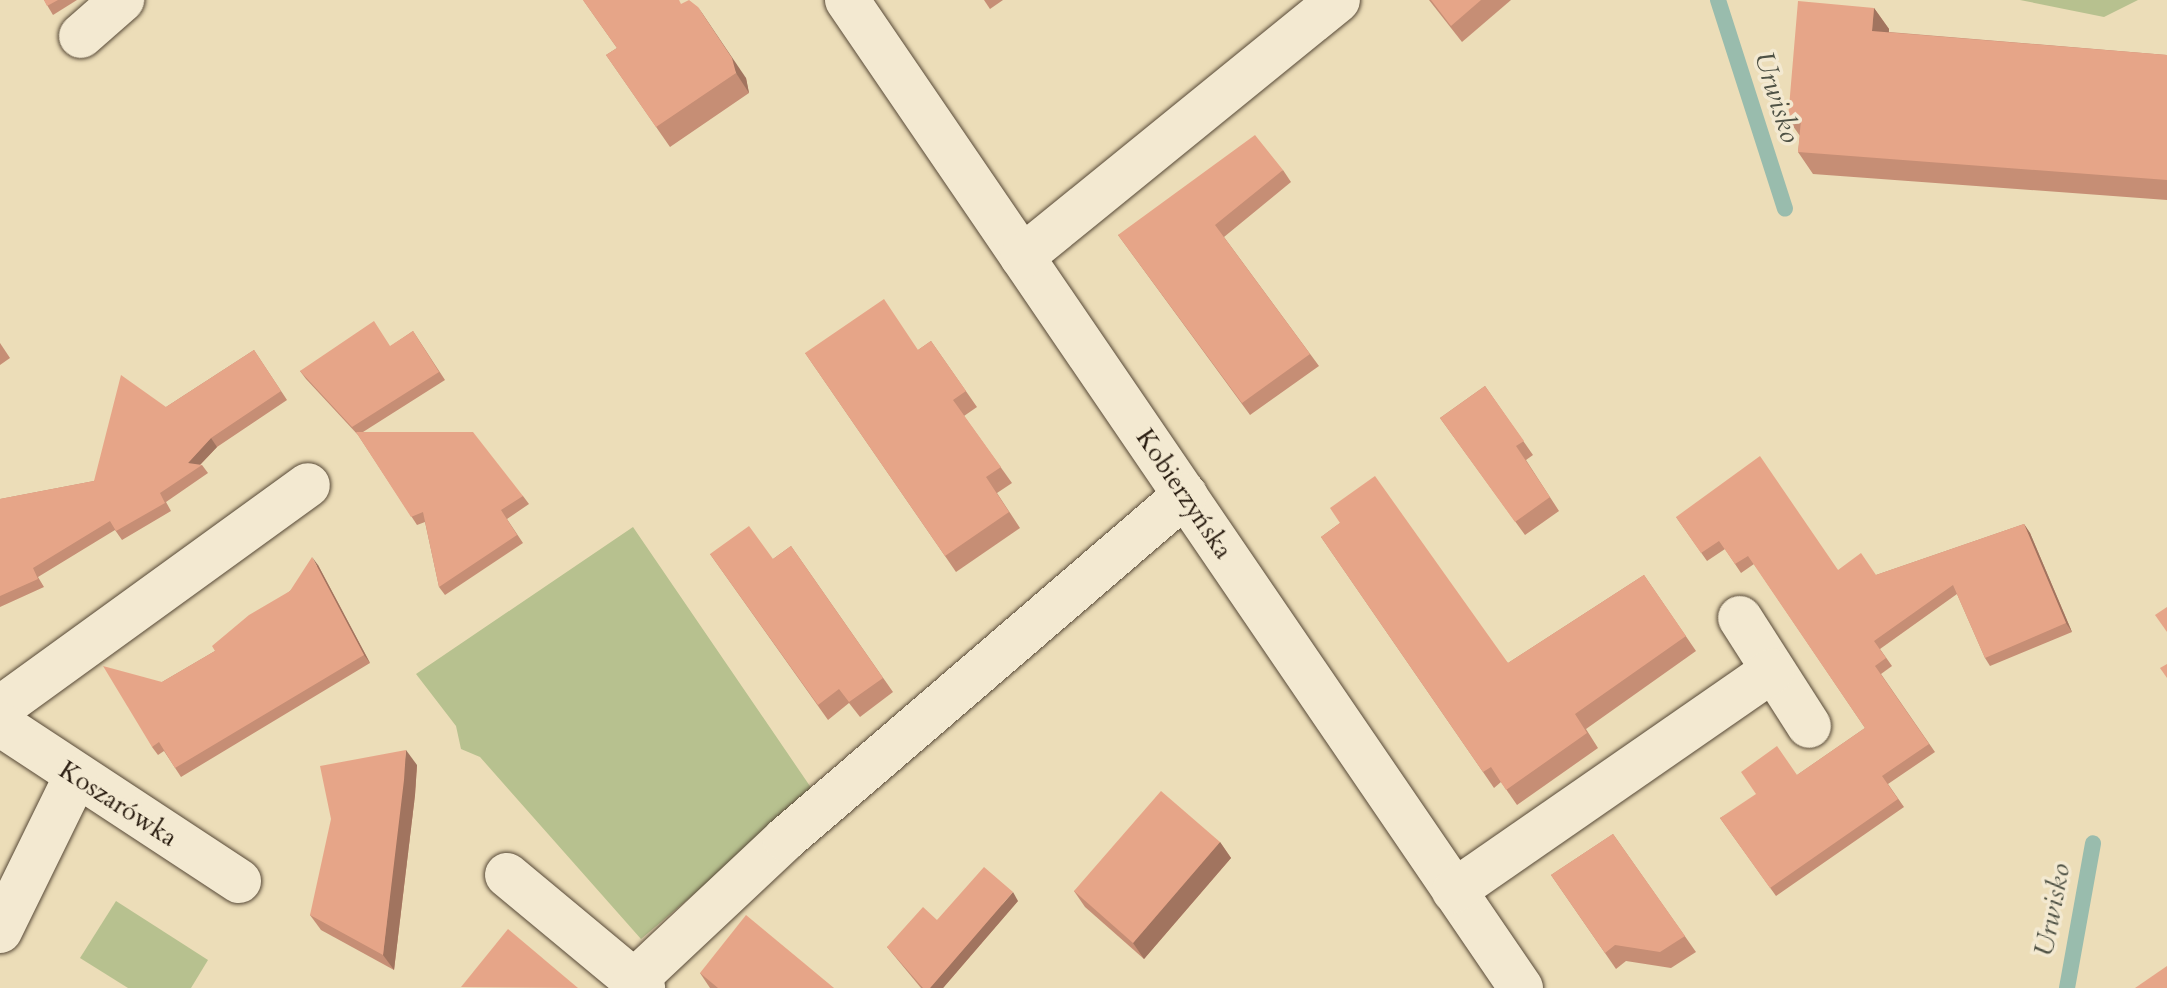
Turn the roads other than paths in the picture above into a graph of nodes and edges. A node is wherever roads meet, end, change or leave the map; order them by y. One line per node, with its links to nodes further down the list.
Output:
1 (122, 0): 4 (street)
2 (847, 0): 5 (street, Kobierzyńska)
3 (1338, 0): 5 (street)
4 (81, 36)
5 (1022, 257): 7 (street, Kobierzyńska)
6 (308, 485): 10 (street)
7 (1185, 495): 16 (street, Kobierzyńska); 18 (street)
8 (1740, 618): 9 (street)
9 (1772, 671): 12 (street); 16 (street)
10 (0, 708)
11 (0, 724): 13 (street, Koszarówka)
12 (1809, 726)
13 (75, 778): 15 (street, Koszarówka); 17 (street)
14 (507, 875): 18 (street)
15 (239, 881)
16 (1454, 891): 19 (street, Kobierzyńska)
17 (0, 931)
18 (639, 984)
19 (1521, 988)

